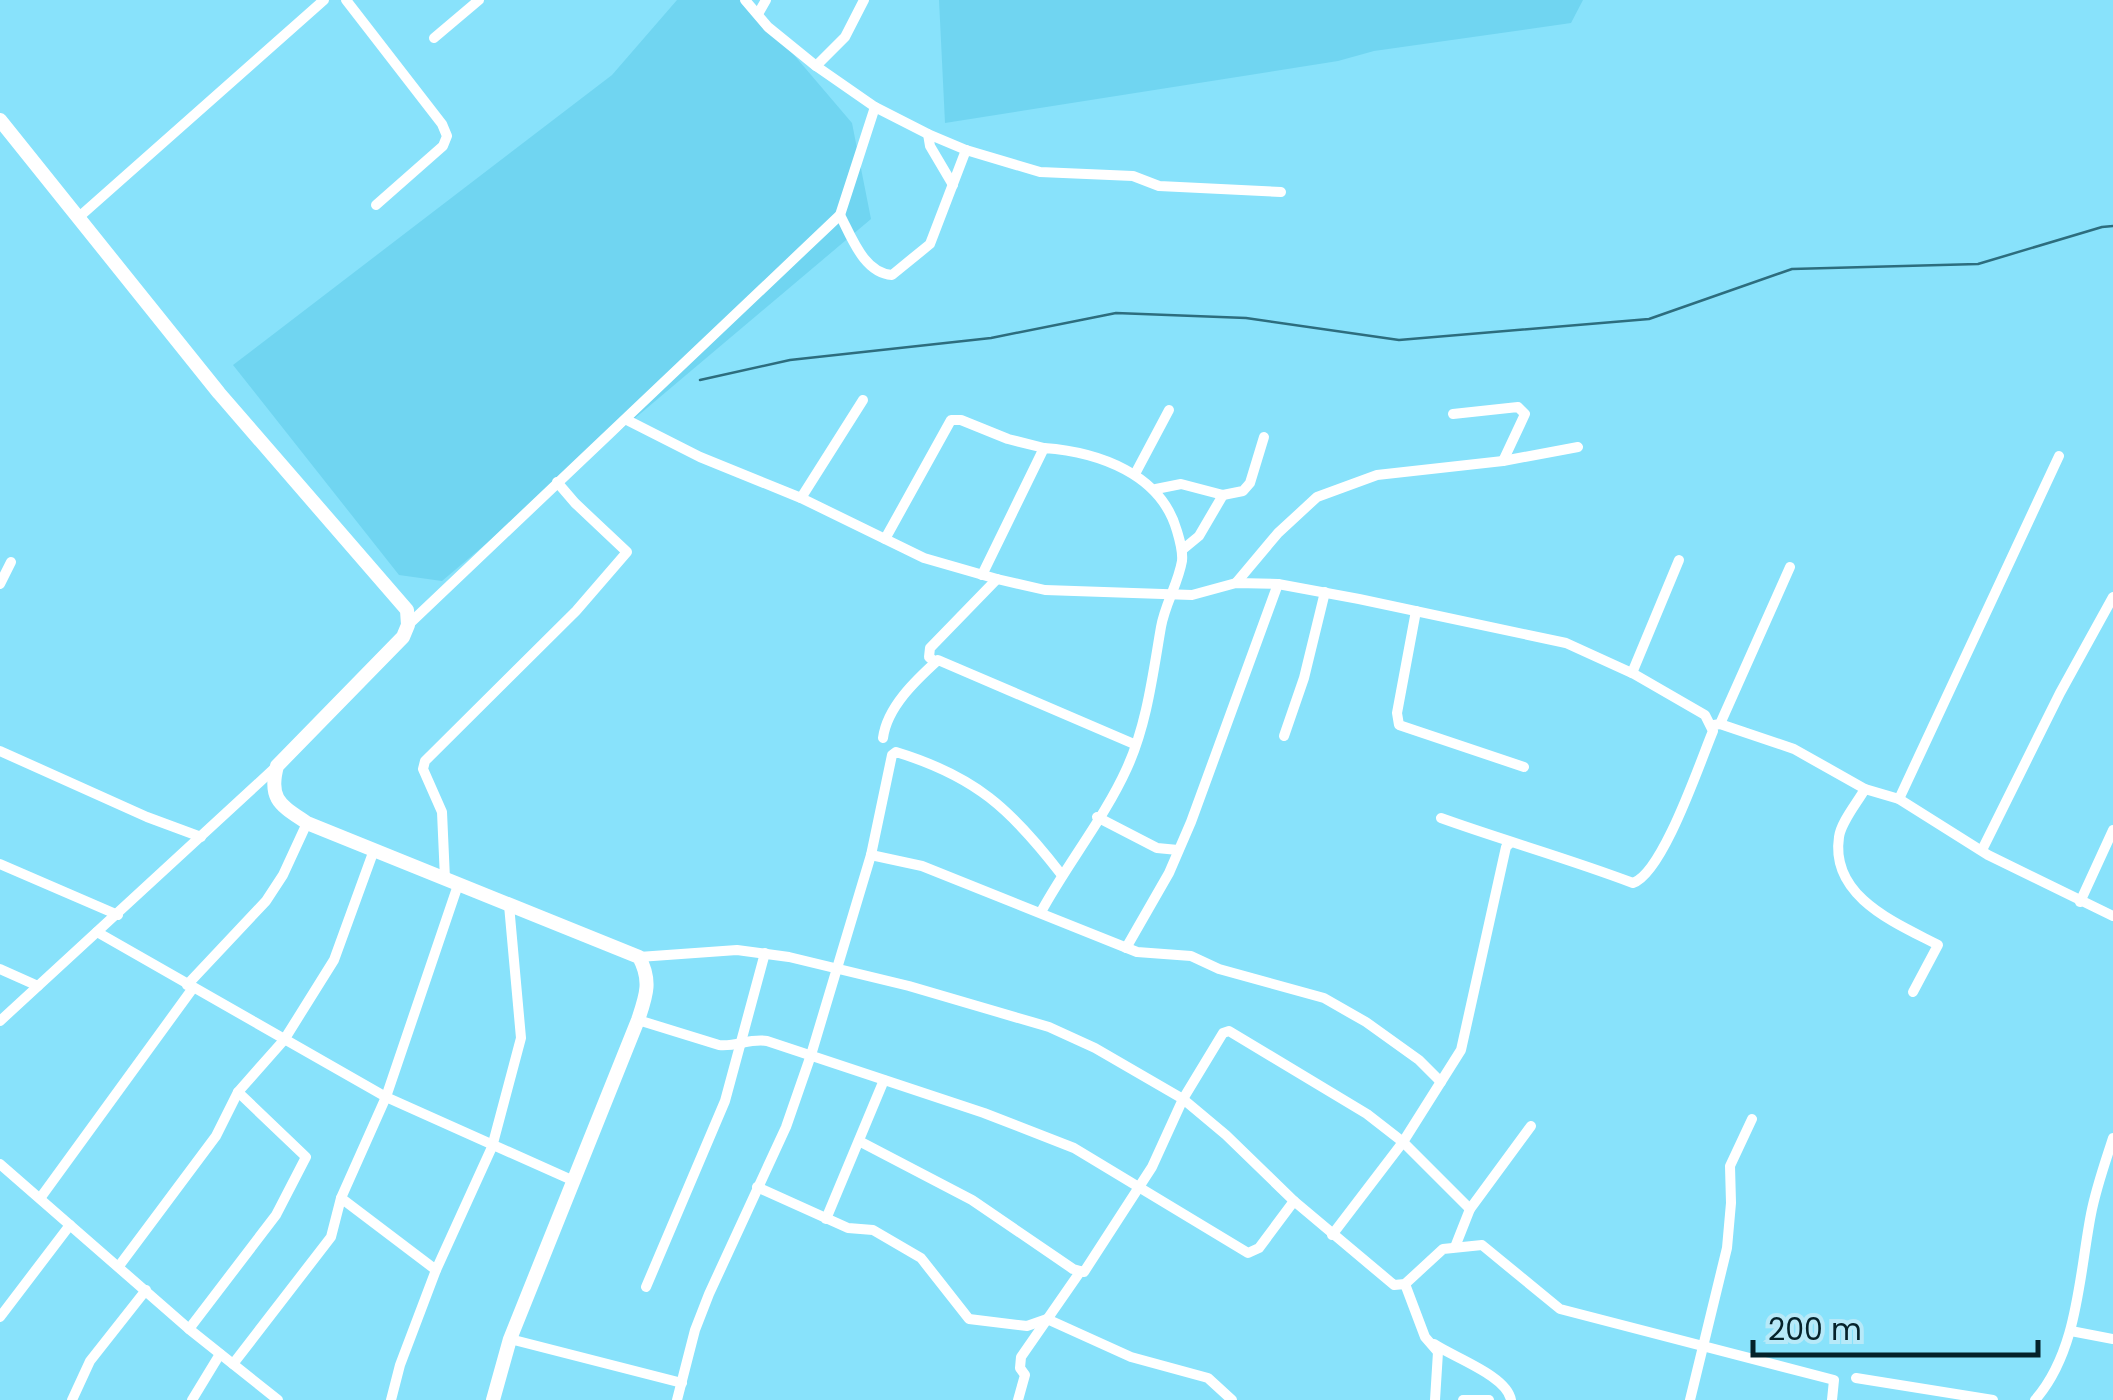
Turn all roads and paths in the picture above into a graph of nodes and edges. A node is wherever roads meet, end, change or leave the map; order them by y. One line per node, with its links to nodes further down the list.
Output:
1 (324, 0): 18 (street)
2 (346, 0): 16 (street)
3 (479, 0): 8 (street)
4 (744, 0): 7 (street)
5 (766, 0): 7 (street)
6 (864, 0): 9 (street)
7 (758, 14): 9 (street)
8 (434, 38)
9 (816, 66): 10 (street)
10 (875, 107): 12 (street); 17 (street)
11 (3, 129): 18 (street)
12 (928, 134): 13 (street); 14 (street)
13 (966, 150): 14 (street); 15 (street)
14 (952, 185): 17 (street)
15 (1282, 192)
16 (376, 205)
17 (840, 215): 22 (street)
18 (79, 218): 47 (street)
19 (863, 400): 32 (street)
20 (1169, 410): 28 (street)
21 (1453, 414): 27 (street)
22 (627, 420): 29 (street); 32 (street)
23 (1264, 437): 31 (street)
24 (1578, 446): 27 (street)
25 (1044, 448): 28 (street); 33 (street); 38 (street)
26 (2058, 456): 58 (street)
27 (1503, 460): 40 (street)
28 (1134, 474): 30 (street)
29 (557, 482): 47 (street); 71 (street)
30 (1156, 489): 31 (street); 34 (street)
31 (1223, 495): 34 (street)
32 (801, 498): 33 (street)
33 (885, 539): 38 (street)
34 (1182, 550): 44 (street)
35 (1680, 560): 49 (street)
36 (11, 562): 41 (street)
37 (1790, 567): 50 (street)
38 (982, 575): 39 (street)
39 (997, 580): 44 (street); 48 (street)
40 (1236, 583): 42 (street); 44 (street)
41 (0, 584)
42 (1278, 584): 43 (street); 66 (street)
43 (1326, 592): 46 (street); 51 (street)
44 (1171, 594): 53 (street)
45 (2113, 597): 67 (street)
46 (1416, 611): 49 (street); 56 (street)
47 (408, 624): 55 (street)
48 (934, 661): 52 (street); 53 (street)
49 (1632, 674): 50 (street)
50 (1717, 724): 57 (street); 64 (street)
51 (1284, 736)
52 (883, 738)
53 (1134, 744): 59 (street)
54 (0, 750): 63 (street)
55 (278, 766): 61 (street); 63 (street)
56 (1524, 767)
57 (1865, 789): 58 (street); 85 (street)
58 (1898, 799): 67 (street)
59 (1097, 817): 66 (street); 70 (street)
60 (1441, 818): 64 (street)
61 (307, 823): 65 (street); 84 (street)
62 (2113, 830): 72 (street)
63 (201, 837): 75 (street)
64 (1510, 843): 92 (street)
65 (374, 850): 71 (street); 88 (street)
66 (1178, 850): 78 (street)
67 (1982, 850): 72 (street)
68 (872, 856): 70 (street); 74 (street); 82 (street)
69 (0, 864): 75 (street)
70 (1062, 874): 74 (street)
71 (452, 882): 73 (street); 94 (street)
72 (2080, 902): 76 (street)
73 (509, 906): 80 (street); 101 (street)
74 (1040, 912): 78 (street)
75 (118, 915): 77 (street)
76 (2113, 916)
77 (98, 932): 83 (street); 84 (street)
78 (1126, 948): 92 (street)
79 (765, 953): 80 (street); 82 (street); 89 (street)
80 (639, 957): 86 (street)
81 (0, 969): 83 (street)
82 (836, 969): 90 (street); 95 (street)
83 (38, 986): 87 (street)
84 (190, 987): 88 (street); 106 (street)
85 (1913, 992)
86 (638, 1020): 89 (street); 103 (street)
87 (0, 1021)
88 (284, 1040): 93 (street); 94 (street)
89 (744, 1042): 90 (street); 118 (street)
90 (811, 1055): 91 (street); 104 (street)
91 (884, 1080): 99 (street); 105 (street)
92 (1442, 1082): 100 (street)
93 (238, 1092): 114 (street); 122 (street)
94 (386, 1097): 101 (street); 107 (street)
95 (1183, 1099): 100 (street); 105 (street); 108 (street)
96 (1752, 1119): 127 (street)
97 (1531, 1126): 109 (street)
98 (2113, 1138): 123 (street)
99 (859, 1141): 110 (street); 116 (street)
100 (1403, 1142): 109 (street); 112 (street)
101 (492, 1146): 103 (street); 115 (street)
102 (1, 1168): 106 (street)
103 (574, 1181): 125 (street)
104 (757, 1187): 110 (street); 131 (street)
105 (1140, 1187): 108 (street); 116 (street)
106 (41, 1197): 111 (street)
107 (342, 1198): 115 (street); 129 (street)
108 (1294, 1202): 112 (street)
109 (1470, 1209): 113 (street)
110 (826, 1218): 121 (street)
111 (70, 1225): 114 (street); 120 (street)
112 (1332, 1235): 117 (street)
113 (1455, 1247): 117 (street); 127 (street)
114 (119, 1266): 119 (street)
115 (436, 1270): 135 (street)
116 (1080, 1272): 121 (street)
117 (1405, 1284): 124 (street)
118 (646, 1287)
119 (146, 1290): 122 (street); 132 (street)
120 (0, 1317)
121 (1046, 1319): 138 (street); 139 (street)
122 (189, 1329): 128 (street)
123 (2071, 1332): 126 (street); 147 (street)
124 (1425, 1338): 140 (street); 143 (street)
125 (510, 1339): 131 (street); 136 (street)
126 (2113, 1339)
127 (1702, 1345): 144 (street); 145 (street)
128 (220, 1354): 129 (street); 133 (street)
129 (233, 1364): 134 (street)
130 (1856, 1378): 146 (street)
131 (682, 1383): 137 (street)
132 (72, 1400)
133 (192, 1400)
134 (278, 1400)
135 (390, 1400)
136 (494, 1400)
137 (677, 1400)
138 (1018, 1400)
139 (1232, 1400)
140 (1434, 1400)
141 (1463, 1400): 142 (street)
142 (1489, 1400)
143 (1511, 1400)
144 (1690, 1400)
145 (1832, 1400)
146 (1993, 1400)
147 (2035, 1400)

